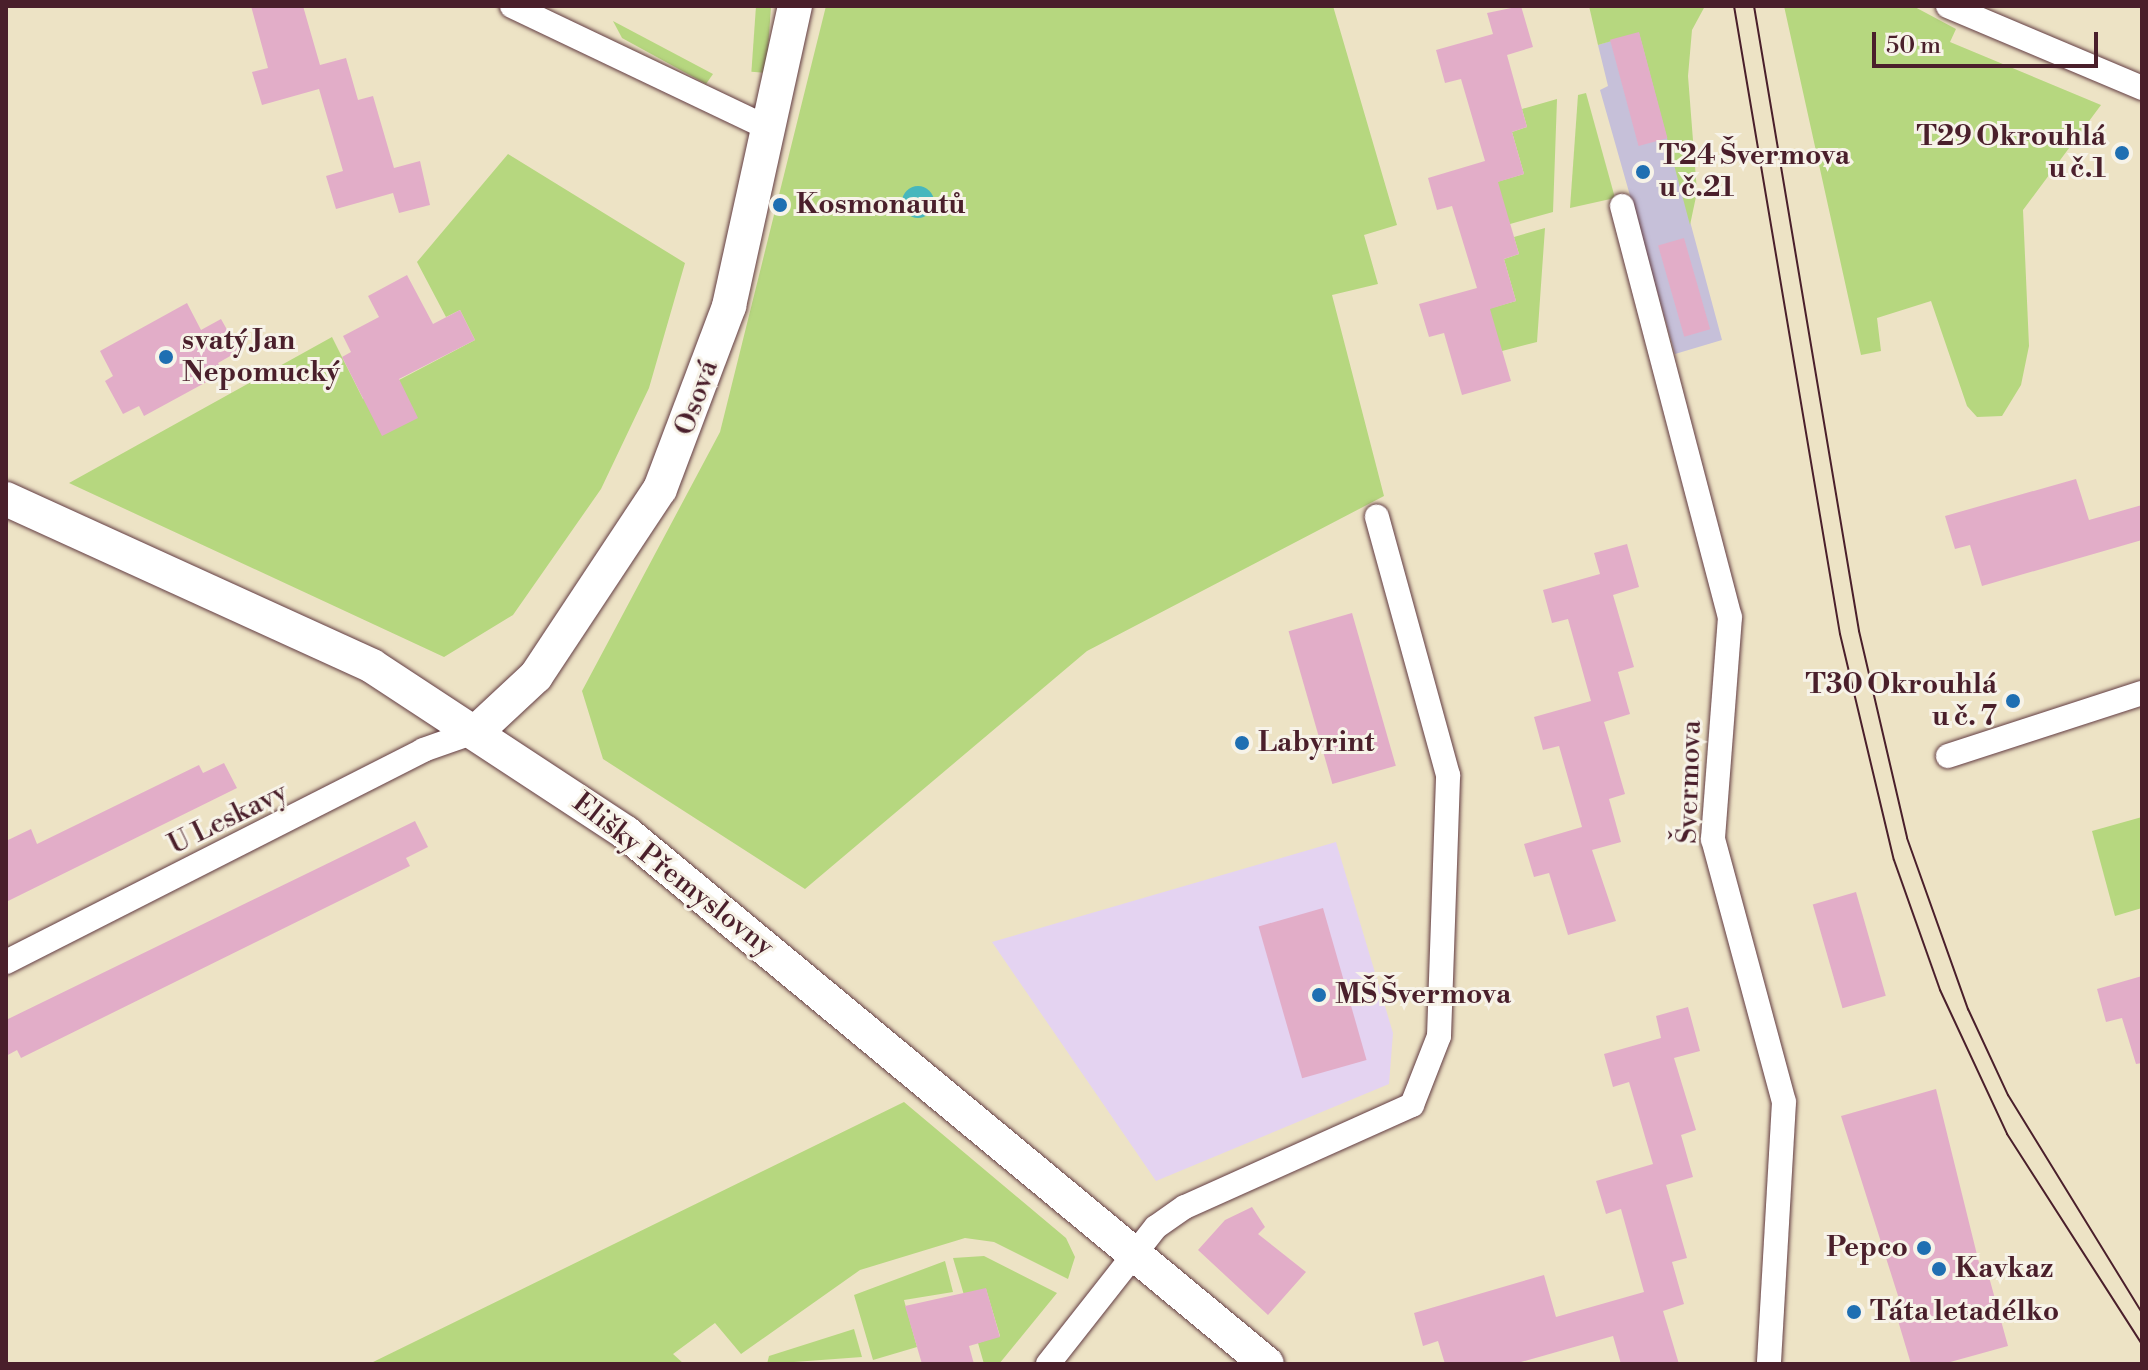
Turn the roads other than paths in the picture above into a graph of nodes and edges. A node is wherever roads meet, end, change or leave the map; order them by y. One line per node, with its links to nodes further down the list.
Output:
1 (512, 6): 5 (street)
2 (795, 6): 5 (street, Osová)
3 (1948, 6): 4 (street)
4 (2142, 88)
5 (768, 128): 10 (street, Osová)
6 (1622, 206): 16 (street, Švermova)
7 (6, 499): 10 (street, Elišky Přemyslovny)
8 (1377, 517): 13 (street)
9 (2142, 693): 11 (street)
10 (477, 731): 12 (street, U Leskavy); 13 (street, Elišky Přemyslovny)
11 (1948, 756)
12 (6, 962)
13 (1136, 1252): 14 (street); 15 (street, Elišky Přemyslovny)
14 (1048, 1364)
15 (1267, 1364)
16 (1769, 1364)

